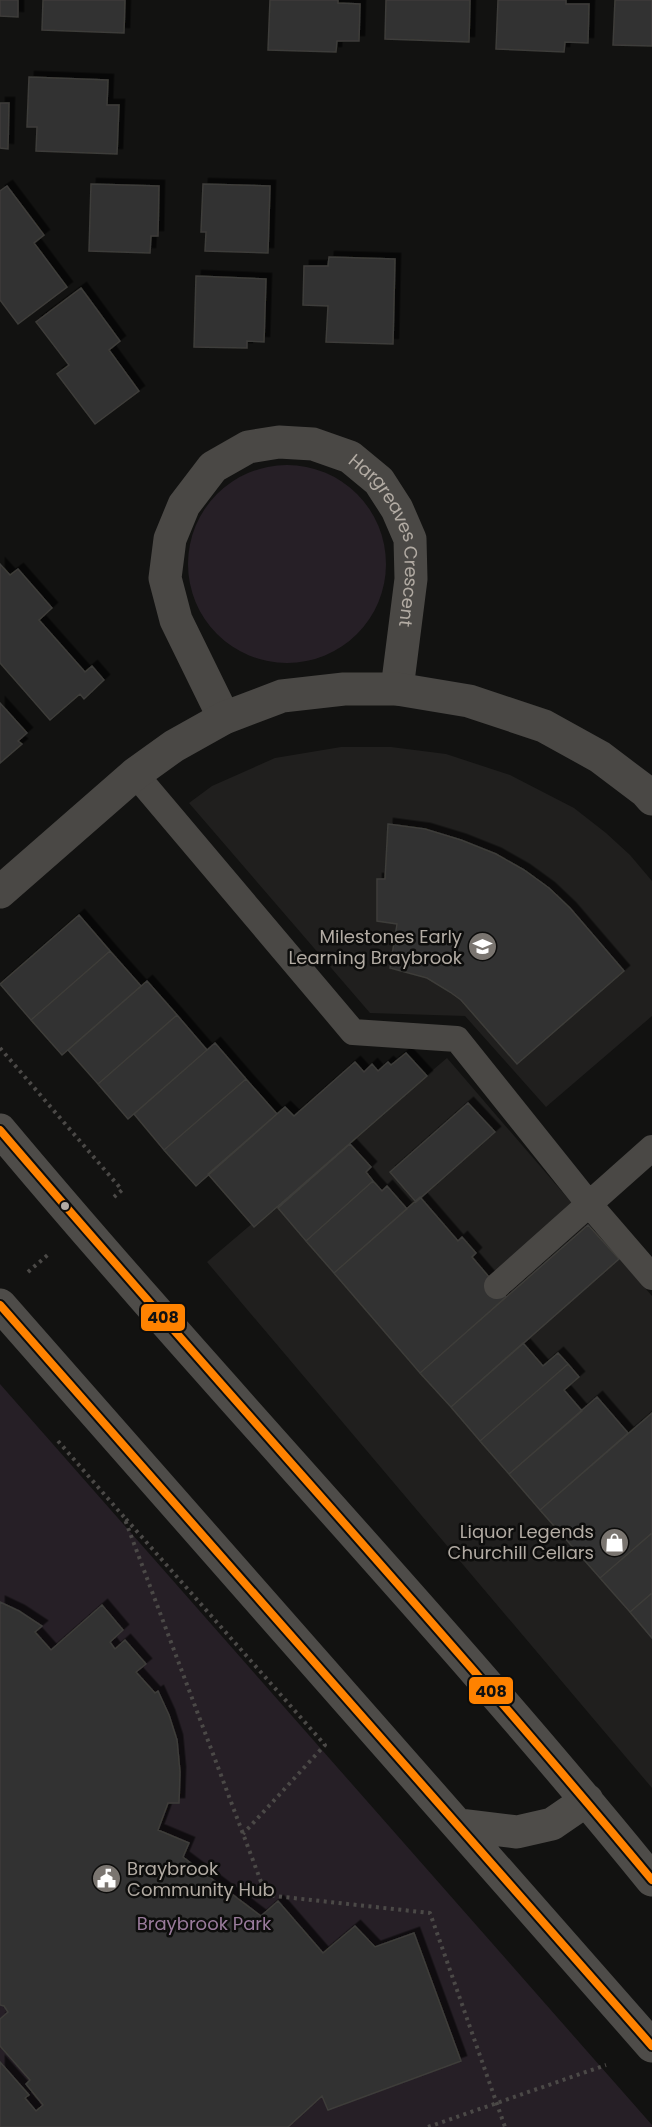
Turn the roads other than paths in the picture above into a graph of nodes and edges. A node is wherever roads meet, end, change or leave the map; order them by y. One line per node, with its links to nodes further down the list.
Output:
1 (397, 689): 2 (street); 2 (street, Hargreaves Crescent); 4 (street)
2 (224, 718): 3 (street)
3 (135, 774): 5 (street); 8 (lane)
4 (652, 799)
5 (0, 892)
6 (0, 1130): 12 (main road)
7 (652, 1148): 8 (lane)
8 (588, 1204): 9 (lane); 10 (lane)
9 (652, 1277)
10 (497, 1286)
11 (0, 1305): 13 (main road)
12 (587, 1800): 13 (main road); 14 (main road)
13 (459, 1825): 15 (main road)
14 (652, 1880)
15 (652, 2046)

